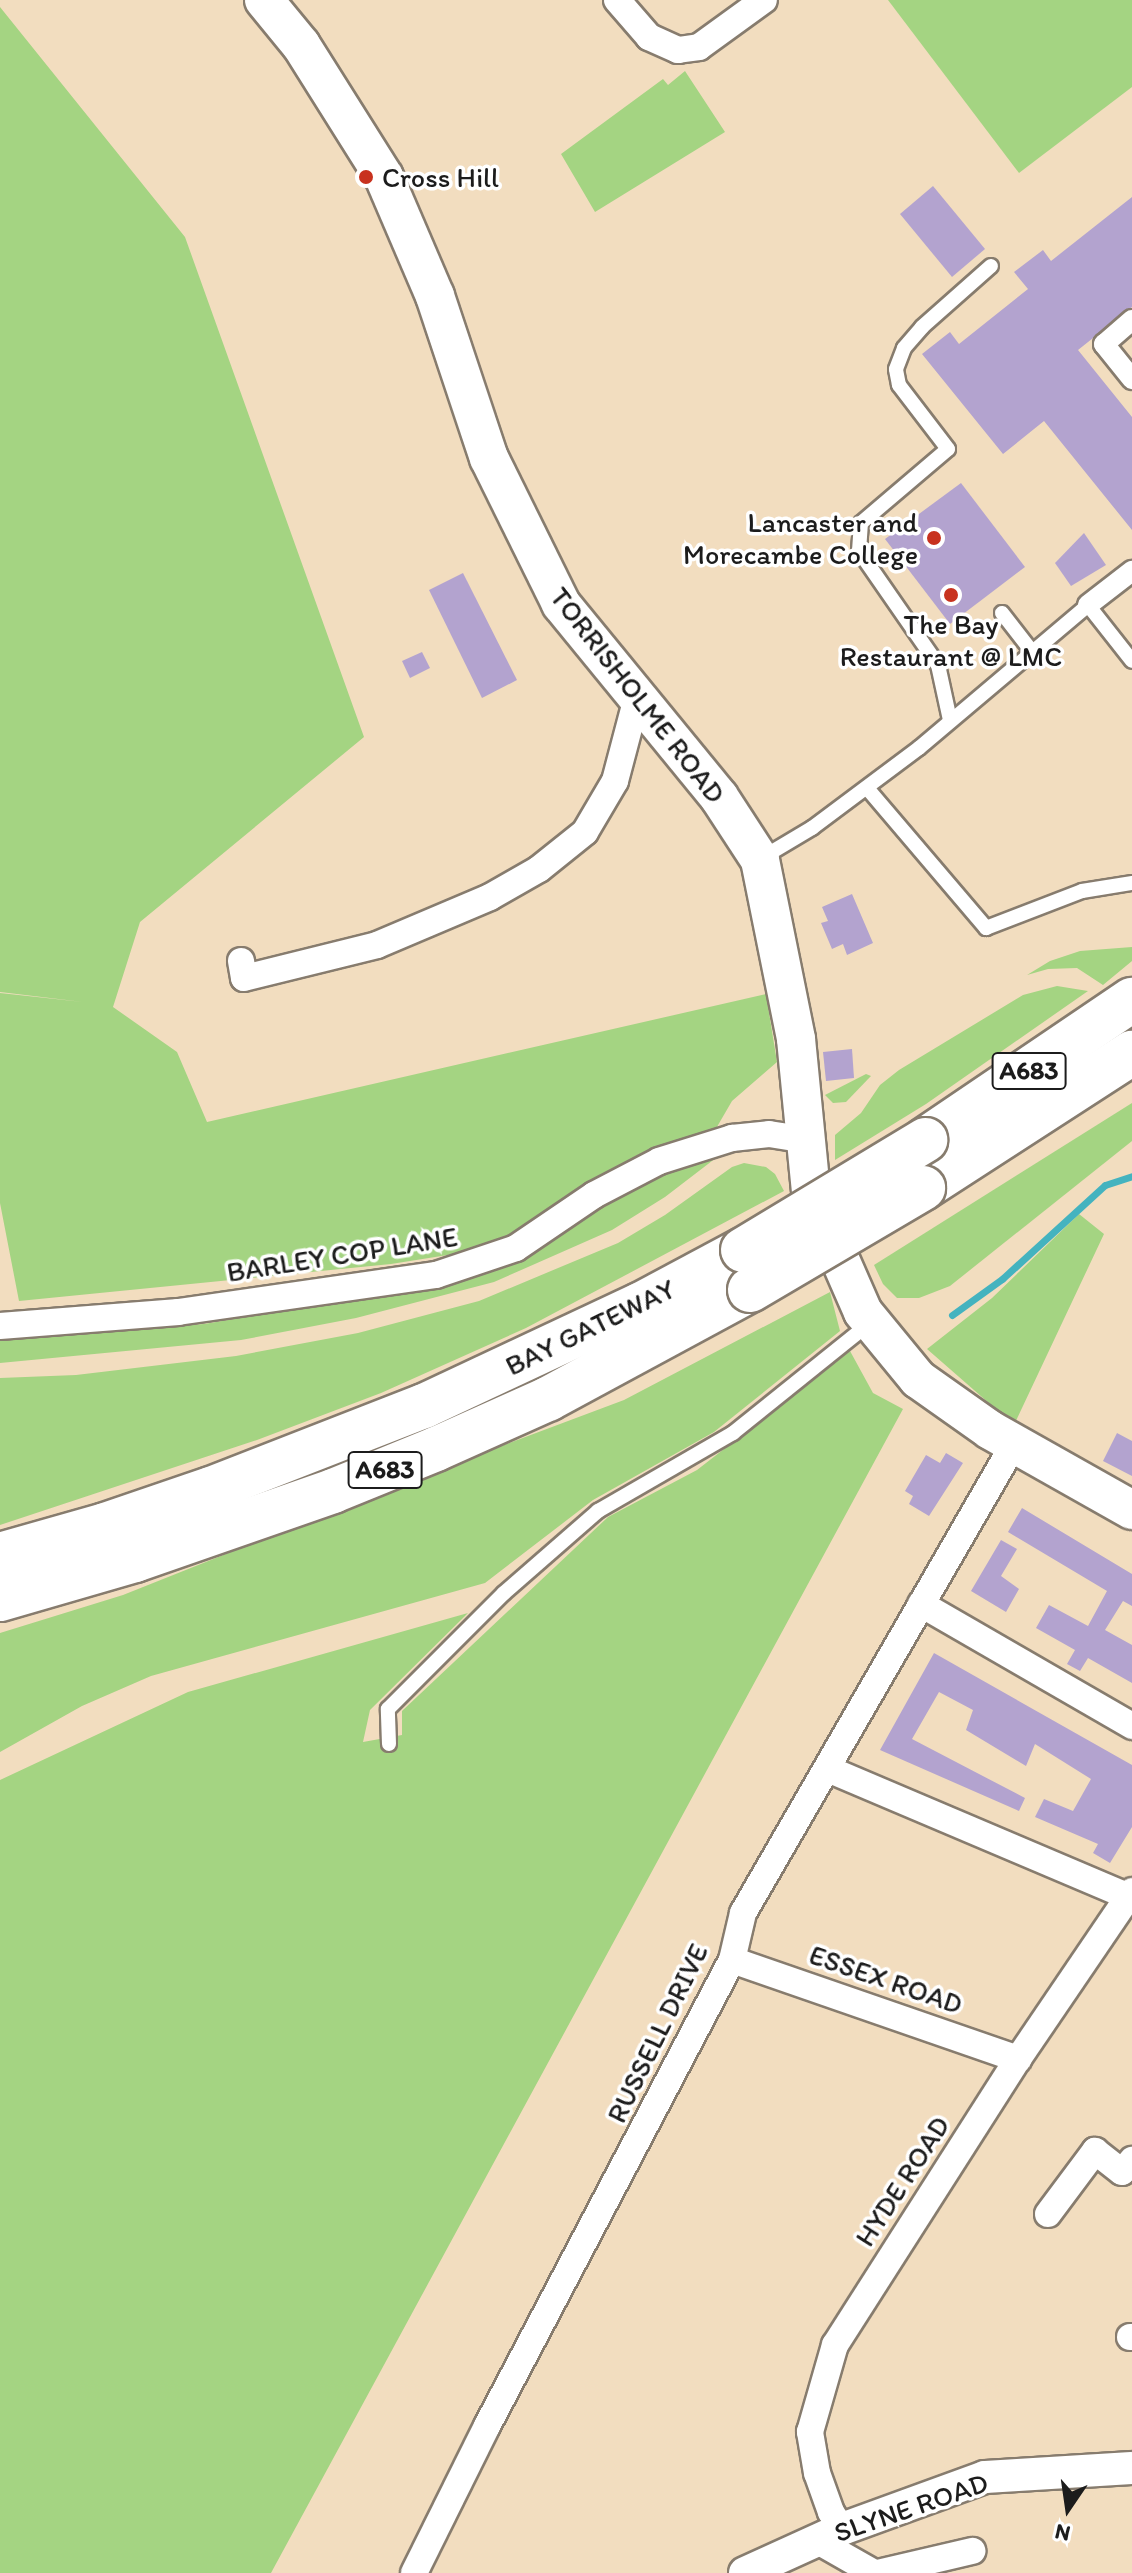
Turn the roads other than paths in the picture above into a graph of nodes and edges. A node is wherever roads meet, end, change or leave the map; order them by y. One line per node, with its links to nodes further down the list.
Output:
1 (264, 0): 12 (main road, TORRISHOLME ROAD)
2 (617, 0): 3 (street)
3 (764, 0)
4 (991, 266): 13 (lane)
5 (1132, 320): 6 (street)
6 (1132, 379)
7 (1132, 571): 8 (street)
8 (1088, 605): 10 (lane); 11 (lane)
9 (1002, 613): 10 (lane)
10 (1033, 653): 13 (lane)
11 (1132, 661)
12 (637, 698): 15 (main road, TORRISHOLME ROAD); 17 (street)
13 (950, 720): 14 (lane)
14 (867, 788): 15 (lane); 16 (lane)
15 (760, 860): 20 (main road, TORRISHOLME ROAD)
16 (1132, 883)
17 (244, 978)
18 (1132, 1000): 21 (highway, BAY GATEWAY / A683, bridge)
19 (1132, 1053): 21 (highway, BAY GATEWAY / A683, bridge)
20 (807, 1149): 22 (main road, TORRISHOLME ROAD); 23 (street, BARLEY COP LANE)
21 (746, 1270): 26 (highway, BAY GATEWAY / A683); 27 (highway, BAY GATEWAY / A683)
22 (872, 1322): 24 (main road, TORRISHOLME ROAD); 32 (lane)
23 (0, 1326)
24 (1014, 1444): 25 (main road, TORRISHOLME ROAD); 29 (street, RUSSELL DRIVE)
25 (1132, 1510)
26 (0, 1555)
27 (135, 1560): 28 (highway, BAY GATEWAY / A683); 30 (lane)
28 (0, 1599)
29 (921, 1604): 31 (street); 33 (street, RUSSELL DRIVE)
30 (0, 1610)
31 (1132, 1726)
32 (389, 1744)
33 (828, 1769): 34 (street); 35 (street, RUSSELL DRIVE)
34 (1130, 1894): 36 (street, HYDE ROAD)
35 (732, 1960): 36 (street, ESSEX ROAD); 42 (street, RUSSELL DRIVE)
36 (1018, 2059): 40 (street, HYDE ROAD)
37 (1132, 2160): 38 (street)
38 (1048, 2214)
39 (1132, 2468): 40 (street, SLYNE ROAD)
40 (829, 2535): 43 (street, SLYNE ROAD); 44 (street)
41 (972, 2551): 44 (street)
42 (414, 2573)
43 (745, 2573)
44 (876, 2573)

